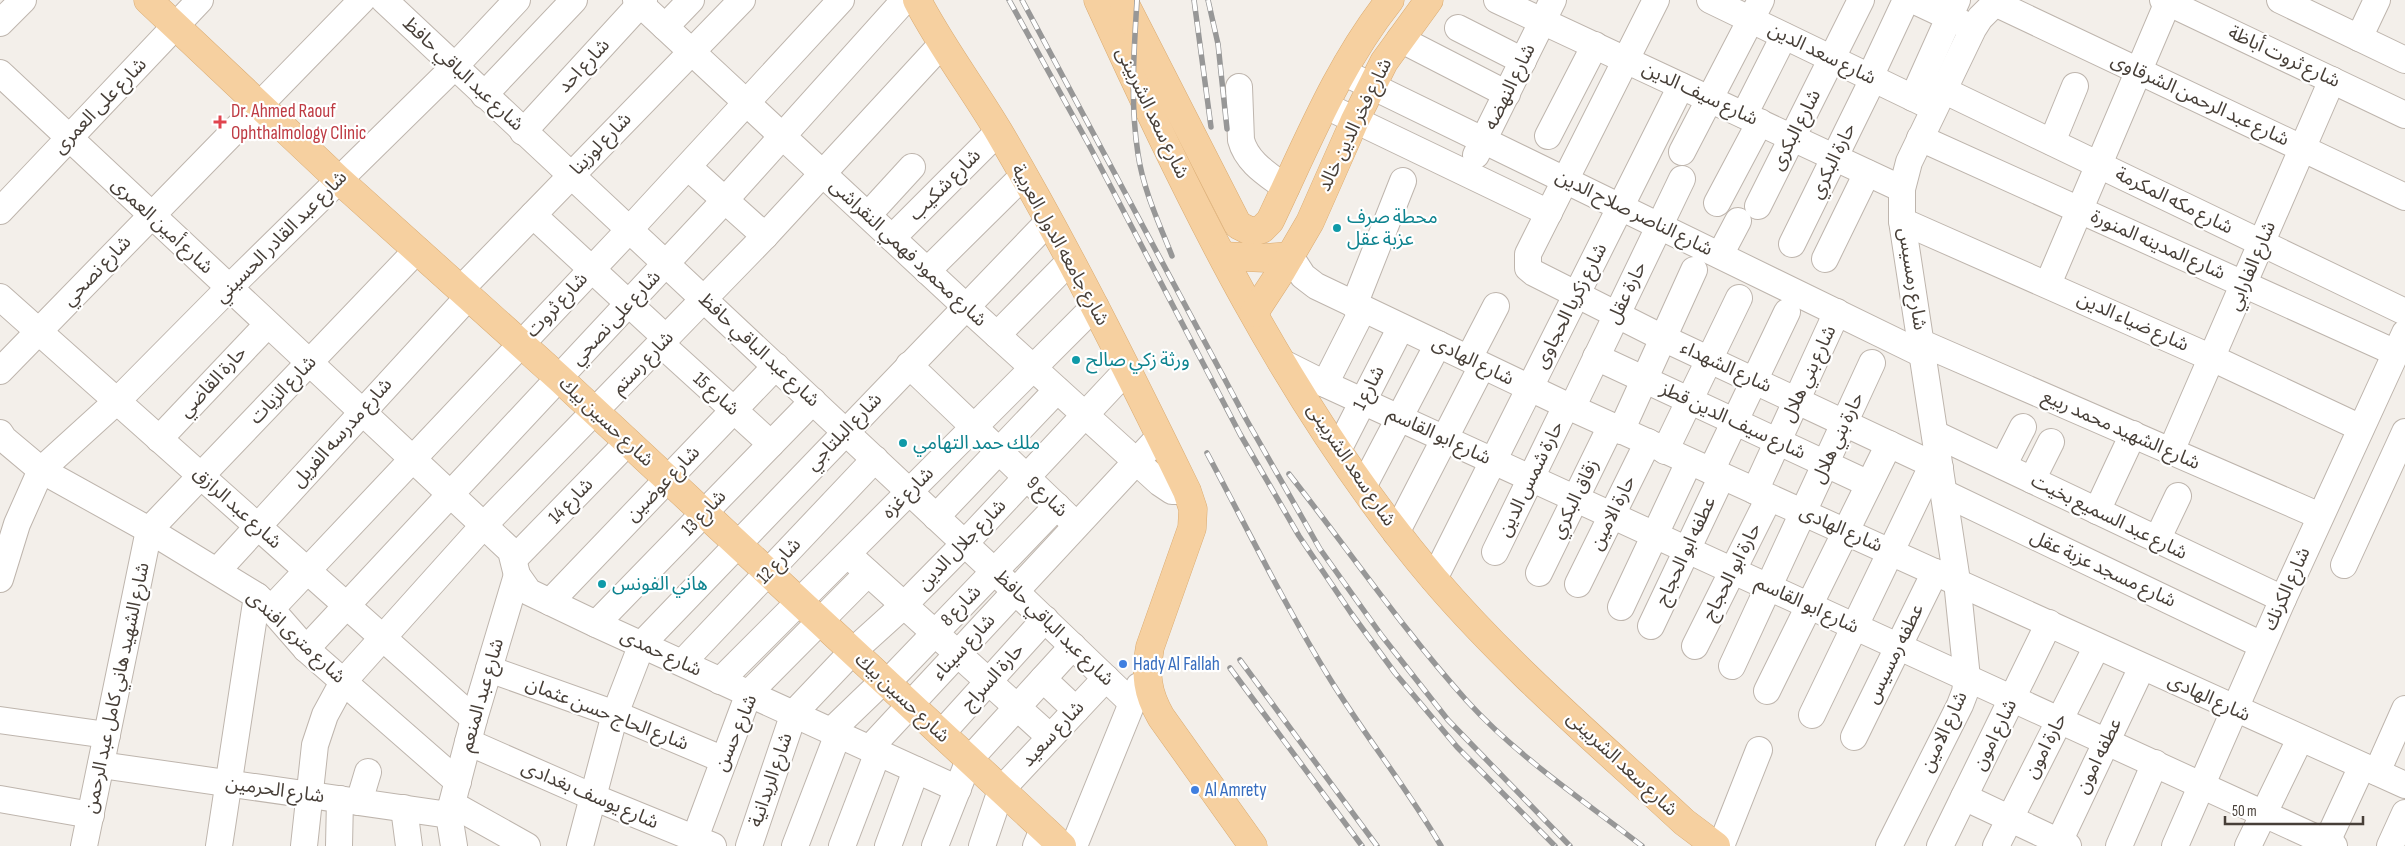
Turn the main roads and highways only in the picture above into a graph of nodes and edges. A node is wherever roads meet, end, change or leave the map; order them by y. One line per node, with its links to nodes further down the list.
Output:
1 (148, 0): 12 (main road, شارع حسين بيك)
2 (1098, 0): 7 (main road, شارع سعد الشربينى)
3 (1123, 0): 7 (main road, شارع سعد الشربينى)
4 (1390, 0): 8 (main road, شارع فخر الدين خالد)
5 (1429, 0): 10 (main road, شارع فخر الدين خالد)
6 (905, 1): 13 (main road, شارع جامعه الدول العربية)
7 (1156, 95): 8 (main road, شارع سعد الشربينى); 9 (main road, شارع سعد الشربينى)
8 (1238, 225)
9 (1223, 256): 10 (main road); 11 (main road, شارع سعد الشربينى)
10 (1290, 256): 11 (main road, شارع فخر الدين خالد)
11 (1254, 312): 14 (main road, شارع سعد الشربينى)
12 (1047, 840)
13 (1253, 846)
14 (1716, 846)

